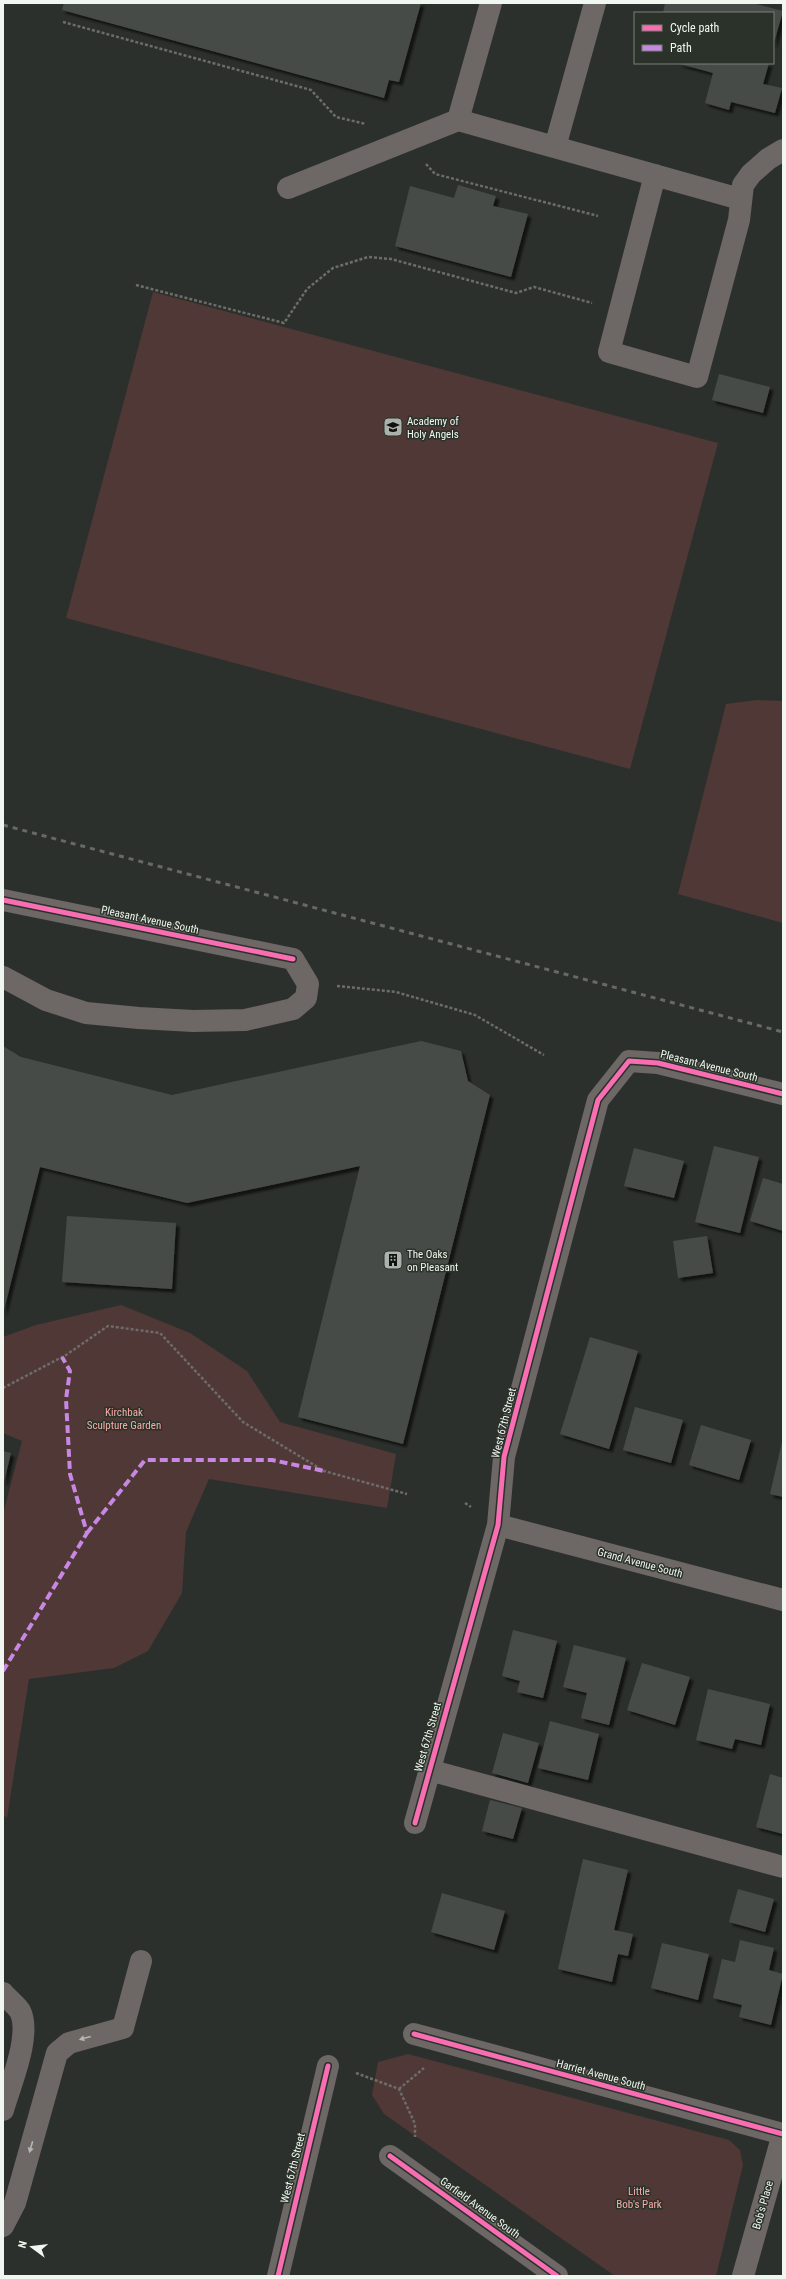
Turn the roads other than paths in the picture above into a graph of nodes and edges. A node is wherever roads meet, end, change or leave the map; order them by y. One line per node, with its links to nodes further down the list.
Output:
1 (491, 3): 3 (street)
2 (595, 3): 4 (street)
3 (458, 120): 4 (street); 7 (street)
4 (554, 146): 6 (street)
5 (783, 150): 8 (street)
6 (655, 175): 8 (street); 8 (street)
7 (288, 188)
8 (740, 199)
9 (3, 900): 10 (street, Pleasant Avenue South)
10 (3, 977)
11 (629, 1061): 12 (street, Pleasant Avenue South); 13 (street, West 67th Street)
12 (783, 1094)
13 (498, 1525): 14 (street, Grand Avenue South); 15 (street, West 67th Street)
14 (783, 1600)
15 (429, 1770): 16 (street, West 67th Street); 17 (street)
16 (414, 1823)
17 (783, 1867)
18 (142, 1961): 25 (street, one-way to 25)
19 (3, 1993): 22 (street)
20 (414, 2034): 23 (street, Harriet Avenue South)
21 (328, 2066): 26 (street, West 67th Street)
22 (3, 2110)
23 (783, 2134): 28 (street, Bob's Place)
24 (390, 2156): 27 (street, Garfield Avenue South)
25 (3, 2226)
26 (278, 2276)
27 (557, 2276)
28 (743, 2276)

